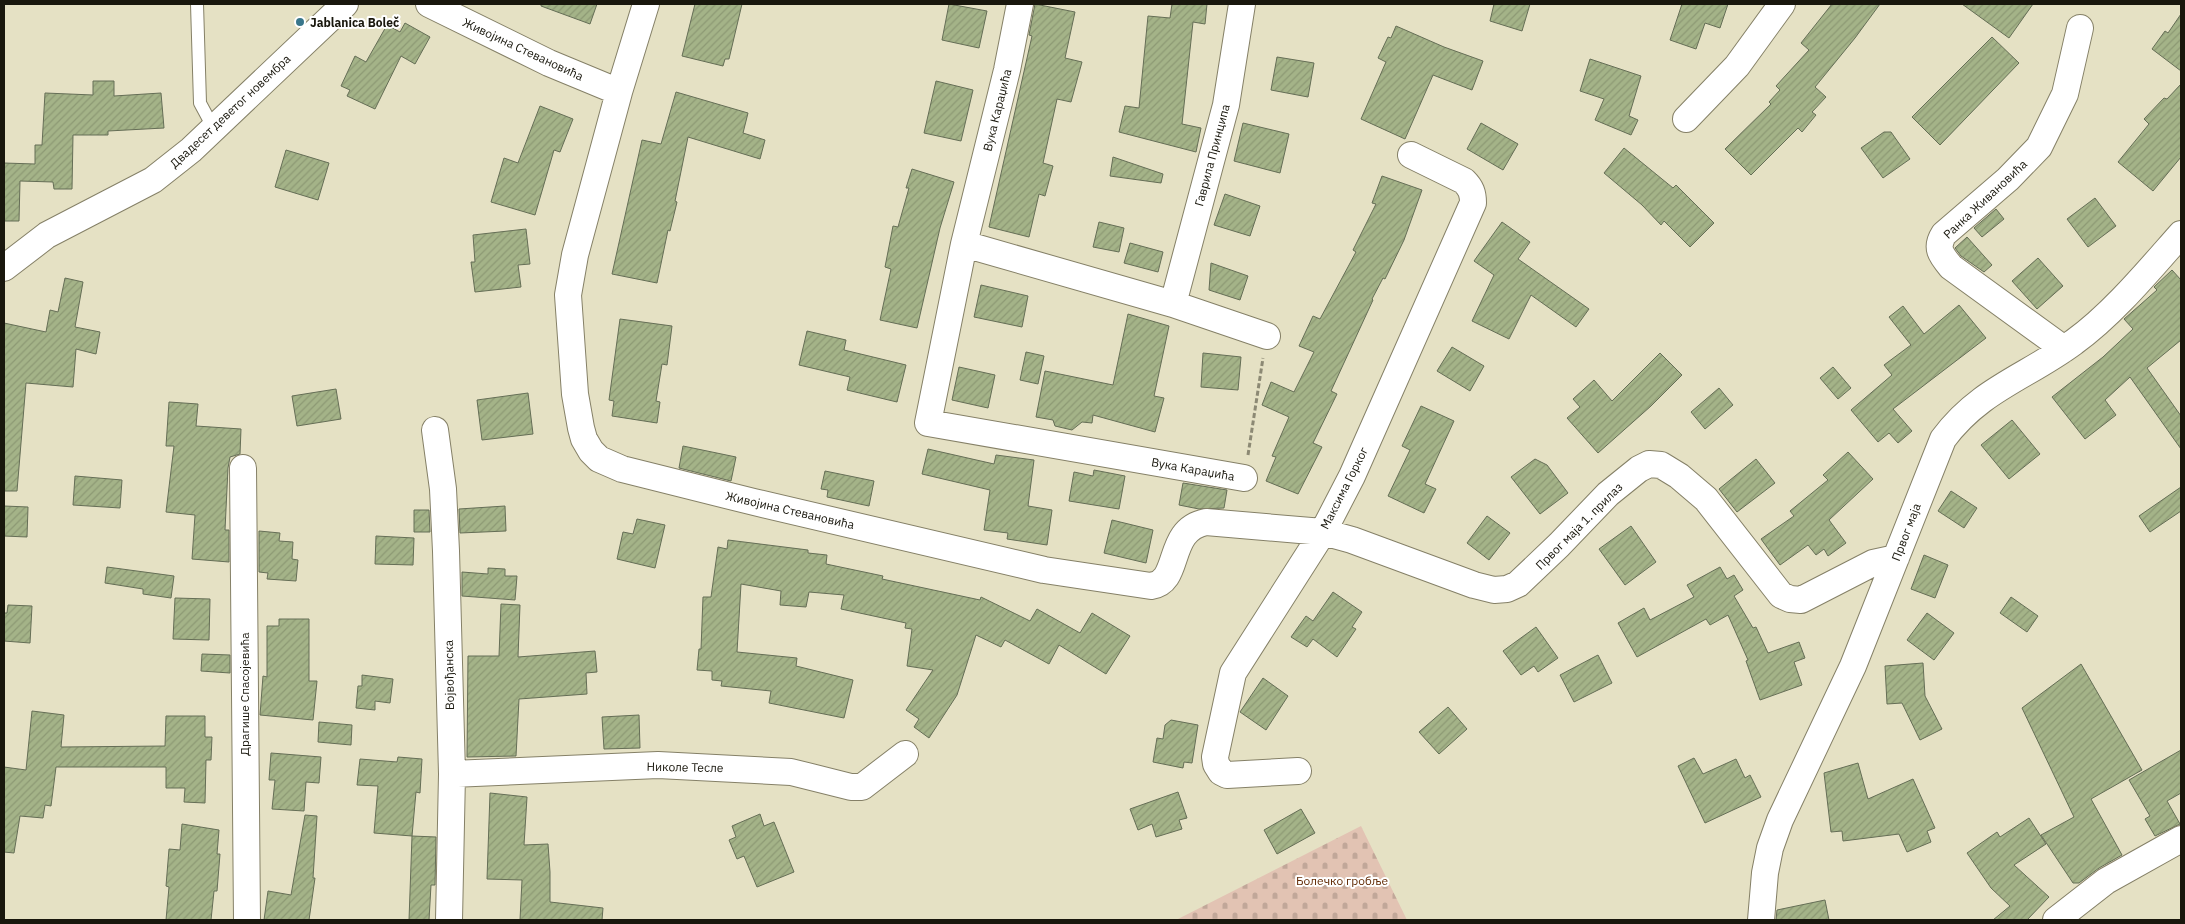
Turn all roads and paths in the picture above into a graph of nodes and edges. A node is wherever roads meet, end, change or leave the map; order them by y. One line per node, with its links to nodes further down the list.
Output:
1 (197, 4): 11 (lane)
2 (345, 4): 11 (street, Двадесет деветог новембра)
3 (429, 4): 9 (street, Живојина Стевановића)
4 (646, 4): 9 (street, Живојина Стевановића)
5 (1020, 4): 14 (street, Вука Караџића)
6 (1242, 4): 16 (street, Гаврила Принципа)
7 (1782, 4): 10 (street)
8 (2080, 28): 18 (street, Ранка Живановића)
9 (619, 92): 22 (street, Живојина Стевановића)
10 (1686, 119)
11 (214, 128): 15 (street, Двадесет деветог новембра)
12 (1411, 155): 22 (street, Максима Горког)
13 (2181, 234): 18 (street, Првог маја)
14 (964, 244): 16 (street); 21 (street, Вука Караџића)
15 (4, 268)
16 (1173, 304): 17 (street)
17 (1267, 336): 21 (path, Вука Караџића)
18 (2064, 349): 23 (street, Првог маја)
19 (435, 430): 26 (street, Војвођанска)
20 (243, 468): 28 (street, Драгише Спасојевића)
21 (1244, 478)
22 (1323, 532): 23 (street, Првог маја 1. прилаз); 25 (street, Максима Горког)
23 (1896, 558): 30 (street, Првог маја)
24 (905, 754): 26 (street, Николе Тесле)
25 (1298, 771)
26 (452, 774): 29 (street, Војвођанска)
27 (2181, 839): 31 (street)
28 (247, 920)
29 (449, 920)
30 (1761, 920)
31 (2056, 920)

